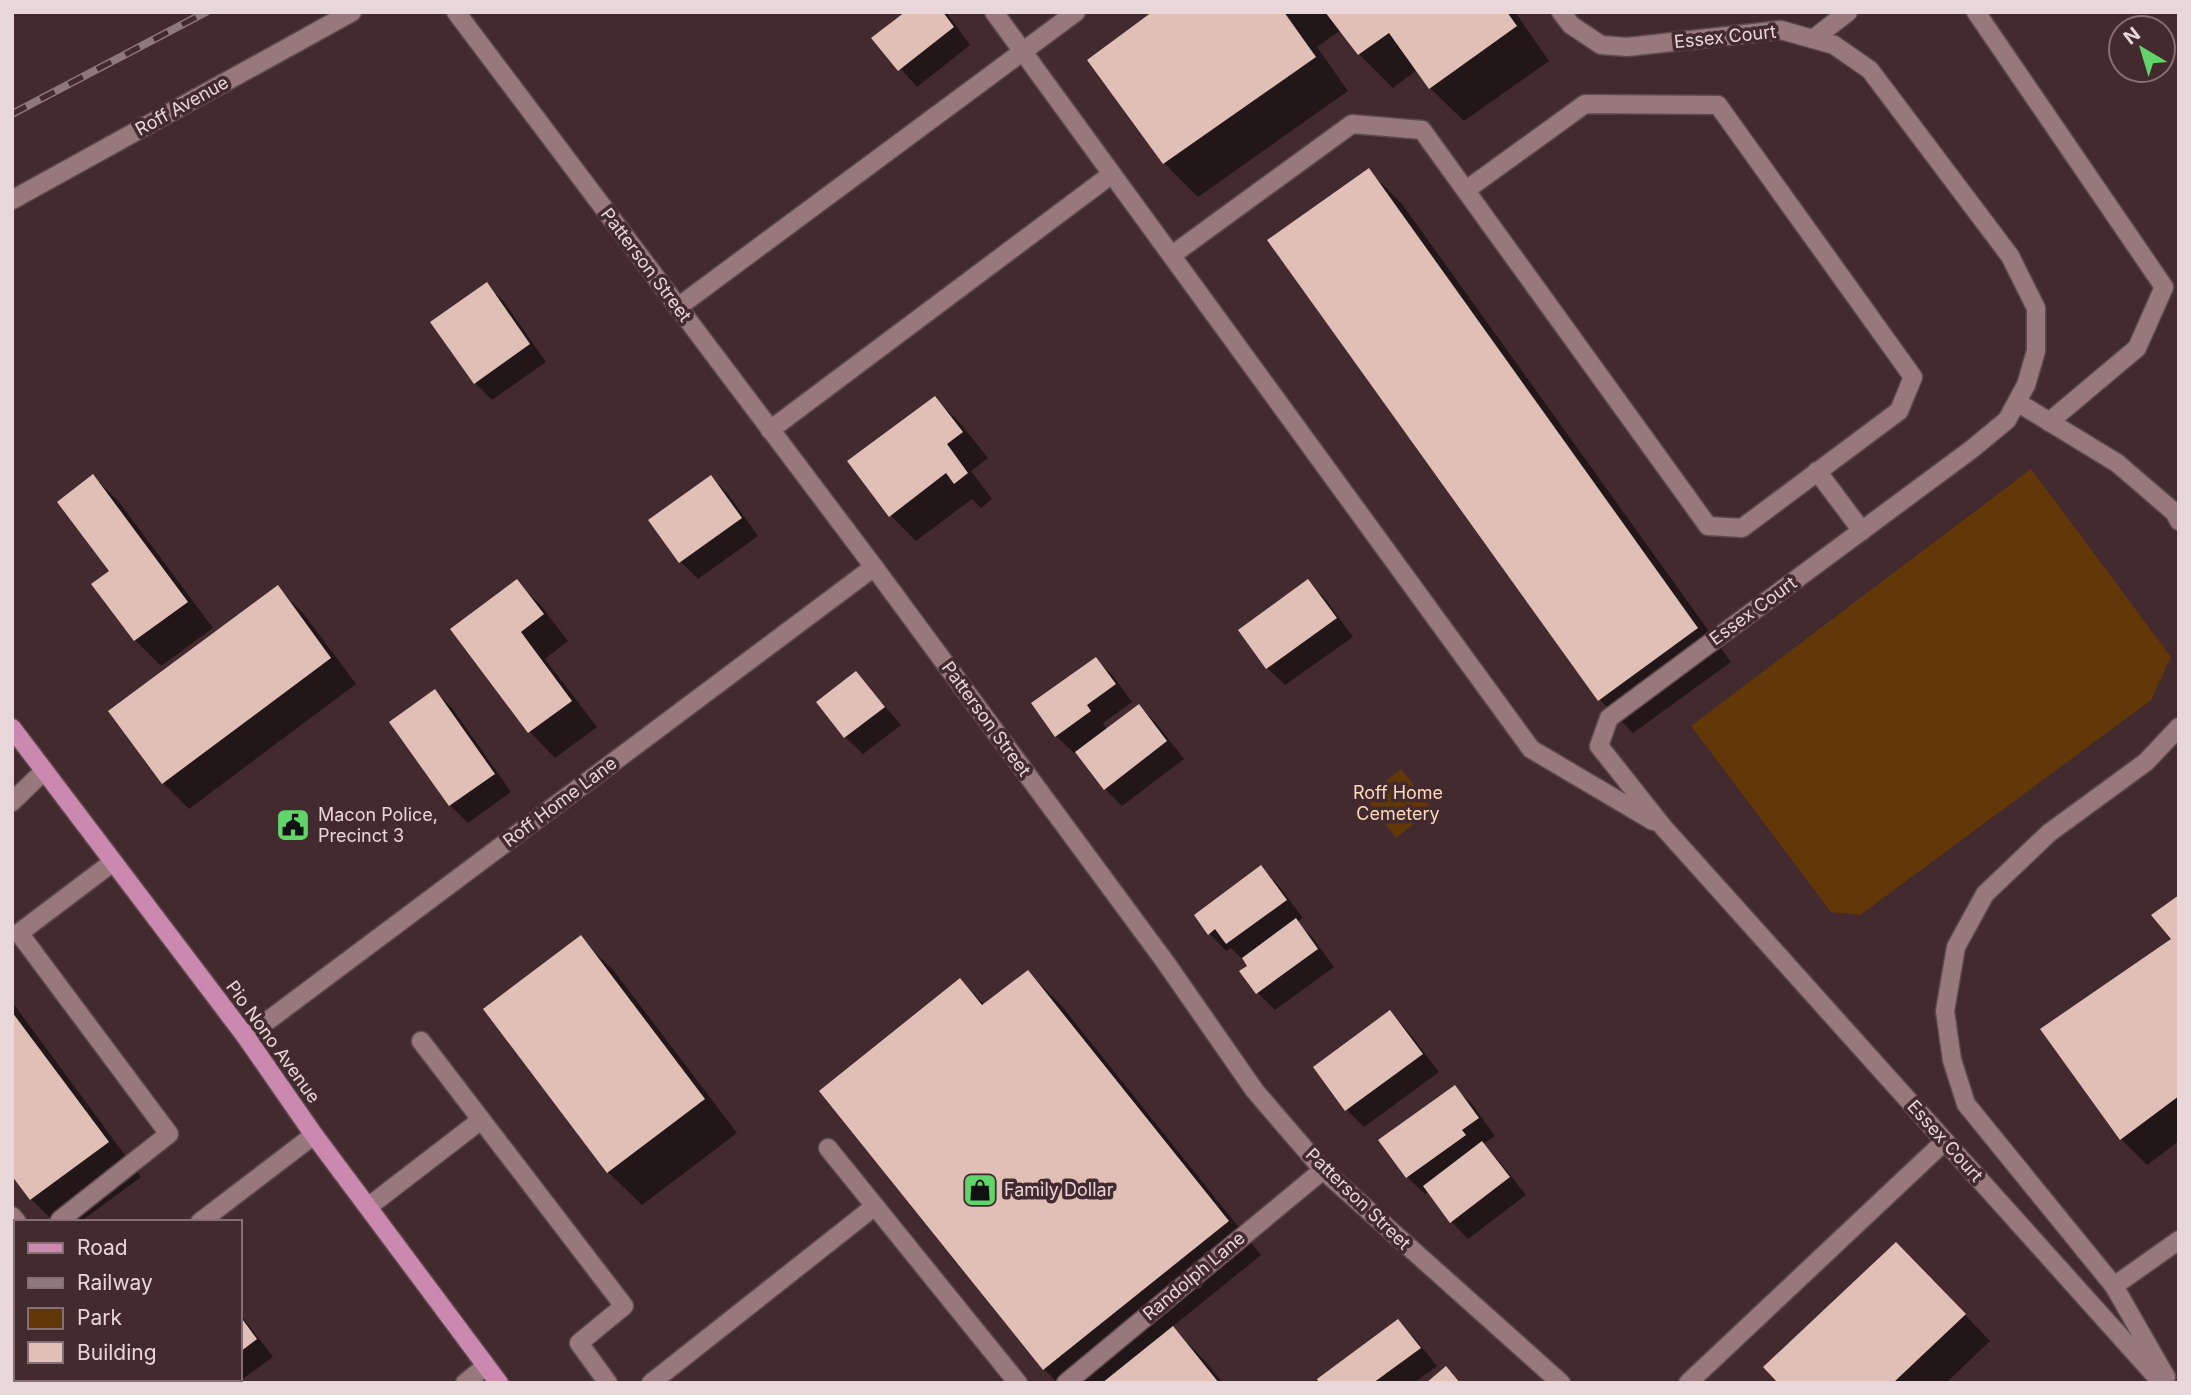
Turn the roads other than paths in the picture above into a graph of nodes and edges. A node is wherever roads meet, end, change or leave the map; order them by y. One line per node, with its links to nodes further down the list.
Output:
1 (352, 12): 12 (street, Roff Avenue)
2 (456, 12): 14 (street, Patterson Street)
3 (994, 12): 9 (street)
4 (1076, 12): 9 (street)
5 (1561, 12): 8 (street, Essex Court)
6 (1848, 12): 8 (street)
7 (1976, 12): 16 (street)
8 (1813, 39): 15 (street, Essex Court)
9 (1023, 51): 10 (street); 14 (street)
10 (1112, 174): 13 (street); 17 (street)
11 (1466, 190): 13 (street); 18 (street); 18 (street)
12 (12, 200)
13 (1172, 255): 26 (street)
14 (678, 307): 17 (street, Patterson Street)
15 (2017, 402): 16 (street); 20 (street, Essex Court)
16 (2049, 422): 19 (street)
17 (770, 430): 21 (street, Patterson Street)
18 (1817, 471): 20 (street)
19 (2179, 522)
20 (1862, 531): 26 (street, Essex Court)
21 (874, 567): 29 (street, Roff Home Lane); 35 (street, Patterson Street)
22 (2179, 727): 41 (street)
23 (12, 728): 24 (main road, Pio Nono Avenue)
24 (44, 771): 25 (street); 27 (main road, Pio Nono Avenue)
25 (12, 802)
26 (1664, 828): 33 (street, Essex Court)
27 (113, 862): 28 (street); 29 (main road, Pio Nono Avenue)
28 (16, 932): 38 (street)
29 (246, 1037): 32 (main road, Pio Nono Avenue)
30 (421, 1041): 31 (street)
31 (481, 1120): 37 (street); 45 (street)
32 (314, 1135): 37 (main road, Pio Nono Avenue); 39 (street)
33 (1945, 1141): 50 (street); 51 (street, Essex Court)
34 (828, 1148): 36 (street)
35 (1323, 1170): 48 (street, Randolph Lane); 49 (street, Patterson Street)
36 (875, 1206): 46 (street); 47 (street)
37 (368, 1207): 42 (main road, Pio Nono Avenue)
38 (57, 1220)
39 (203, 1220)
40 (2179, 1240): 41 (street)
41 (2114, 1286): 52 (street)
42 (486, 1366): 43 (street); 44 (main road, Pio Nono Avenue)
43 (464, 1383)
44 (499, 1383)
45 (608, 1383)
46 (651, 1383)
47 (1018, 1383)
48 (1066, 1383)
49 (1561, 1383)
50 (1688, 1383)
51 (2162, 1383)
52 (2170, 1383)

